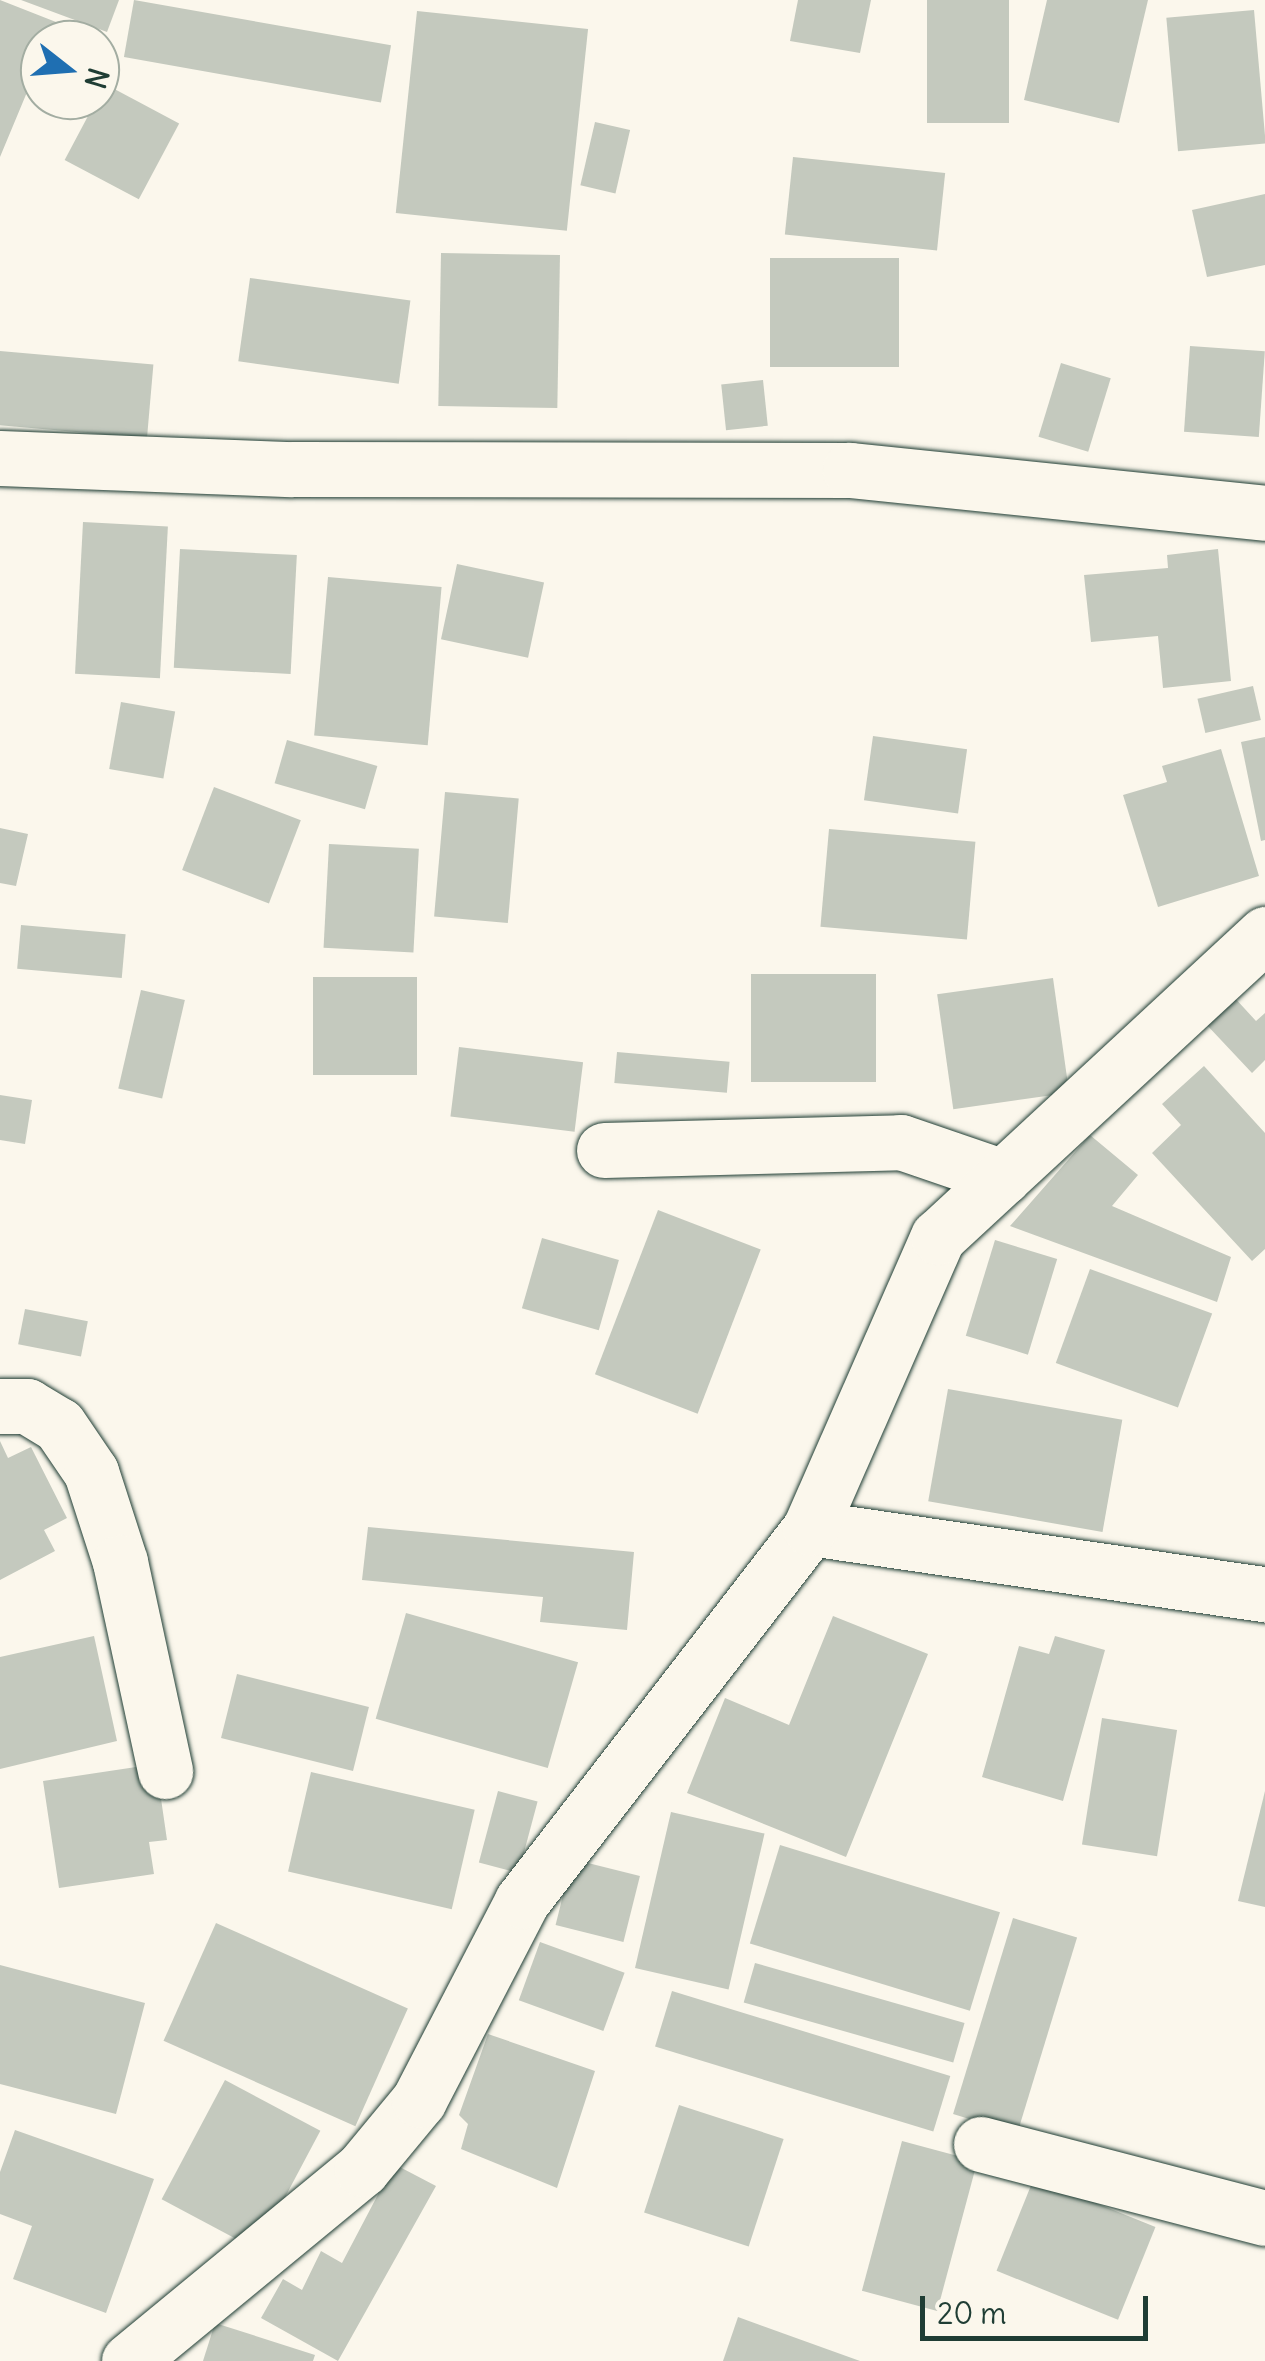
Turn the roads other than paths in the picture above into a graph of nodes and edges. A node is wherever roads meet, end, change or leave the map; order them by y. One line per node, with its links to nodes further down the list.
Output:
1 (0, 458): 2 (street)
2 (1265, 513)
3 (1265, 934): 5 (street)
4 (604, 1150): 5 (street)
5 (1003, 1177): 7 (street)
6 (0, 1406): 9 (street)
7 (810, 1528): 8 (street); 12 (street)
8 (1265, 1594)
9 (166, 1771)
10 (981, 2144): 11 (street)
11 (1265, 2218)
12 (129, 2361)

